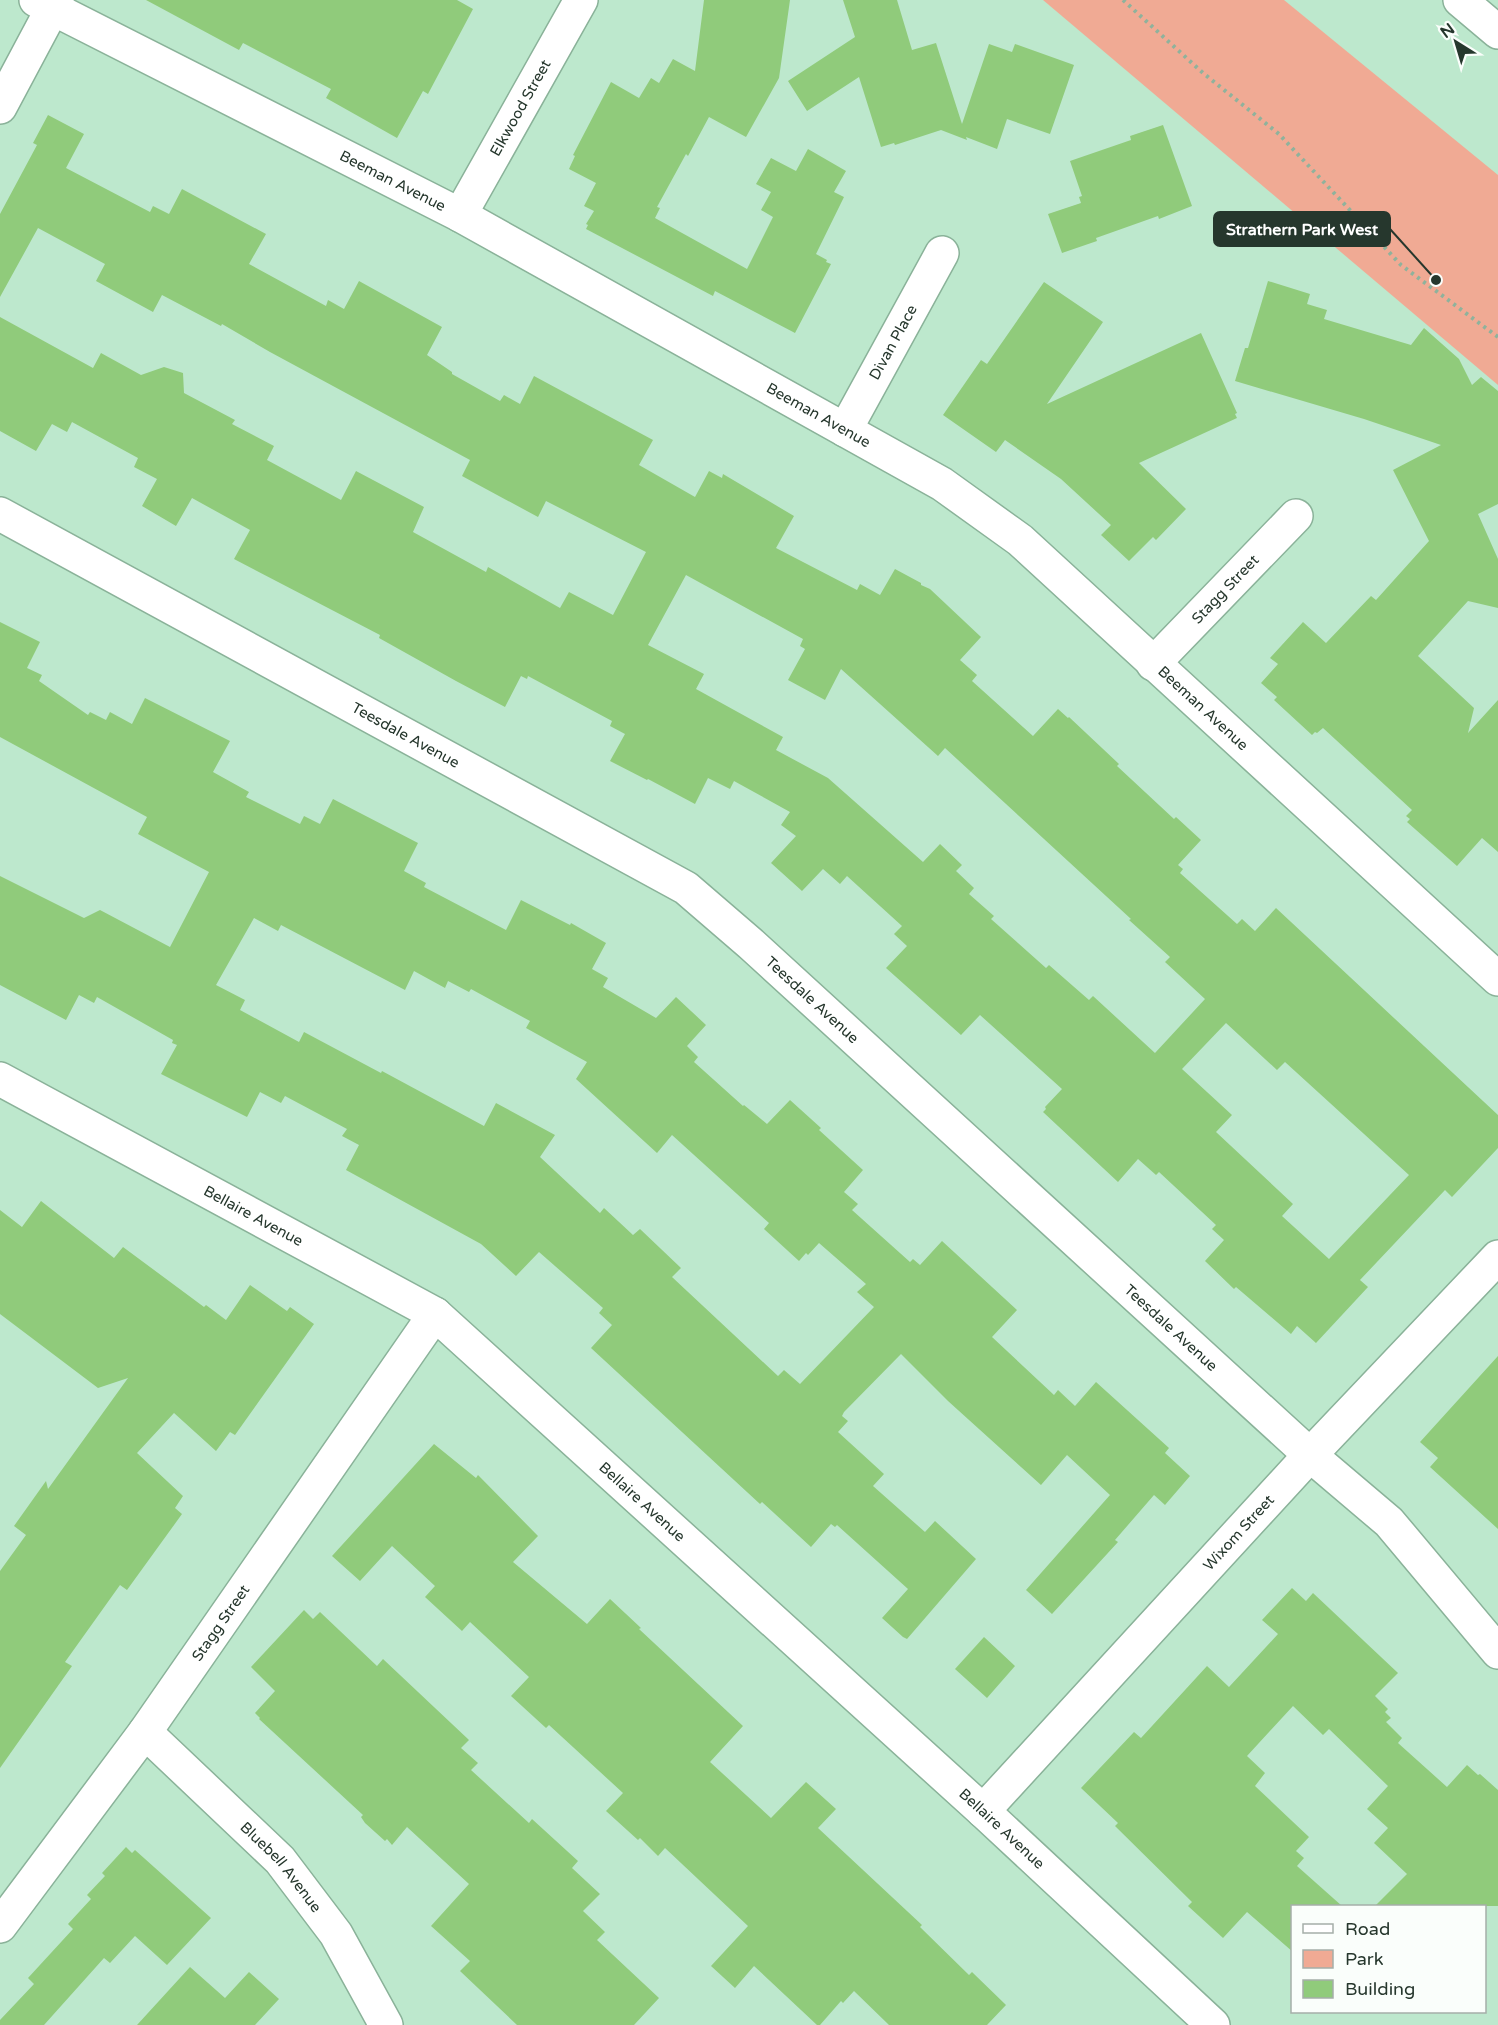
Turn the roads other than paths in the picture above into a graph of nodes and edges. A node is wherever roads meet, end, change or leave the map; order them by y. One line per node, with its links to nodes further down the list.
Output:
1 (580, 0): 6 (main road, Elkwood Street)
2 (1460, 0): 4 (main road)
3 (48, 3): 5 (main road); 6 (main road, Beeman Avenue)
4 (1498, 32)
5 (0, 107)
6 (459, 215): 8 (main road, Beeman Avenue)
7 (942, 253): 8 (main road, Divan Place)
8 (844, 430): 11 (main road, Beeman Avenue)
9 (0, 513): 16 (main road, Teesdale Avenue)
10 (1296, 516): 11 (main road, Stagg Street)
11 (1153, 664): 12 (main road, Beeman Avenue)
12 (1494, 966)
13 (0, 1079): 15 (main road, Bellaire Avenue)
14 (1498, 1257): 16 (main road, Wixom Street)
15 (435, 1314): 18 (main road, Stagg Street); 19 (main road, Bellaire Avenue)
16 (1310, 1455): 17 (main road, Teesdale Avenue); 19 (main road, Wixom Street)
17 (1498, 1652)
18 (145, 1732): 20 (main road, Stagg Street); 21 (main road, Bluebell Avenue)
19 (983, 1811): 22 (main road, Bellaire Avenue)
20 (0, 1926)
21 (386, 2025)
22 (1213, 2025)

